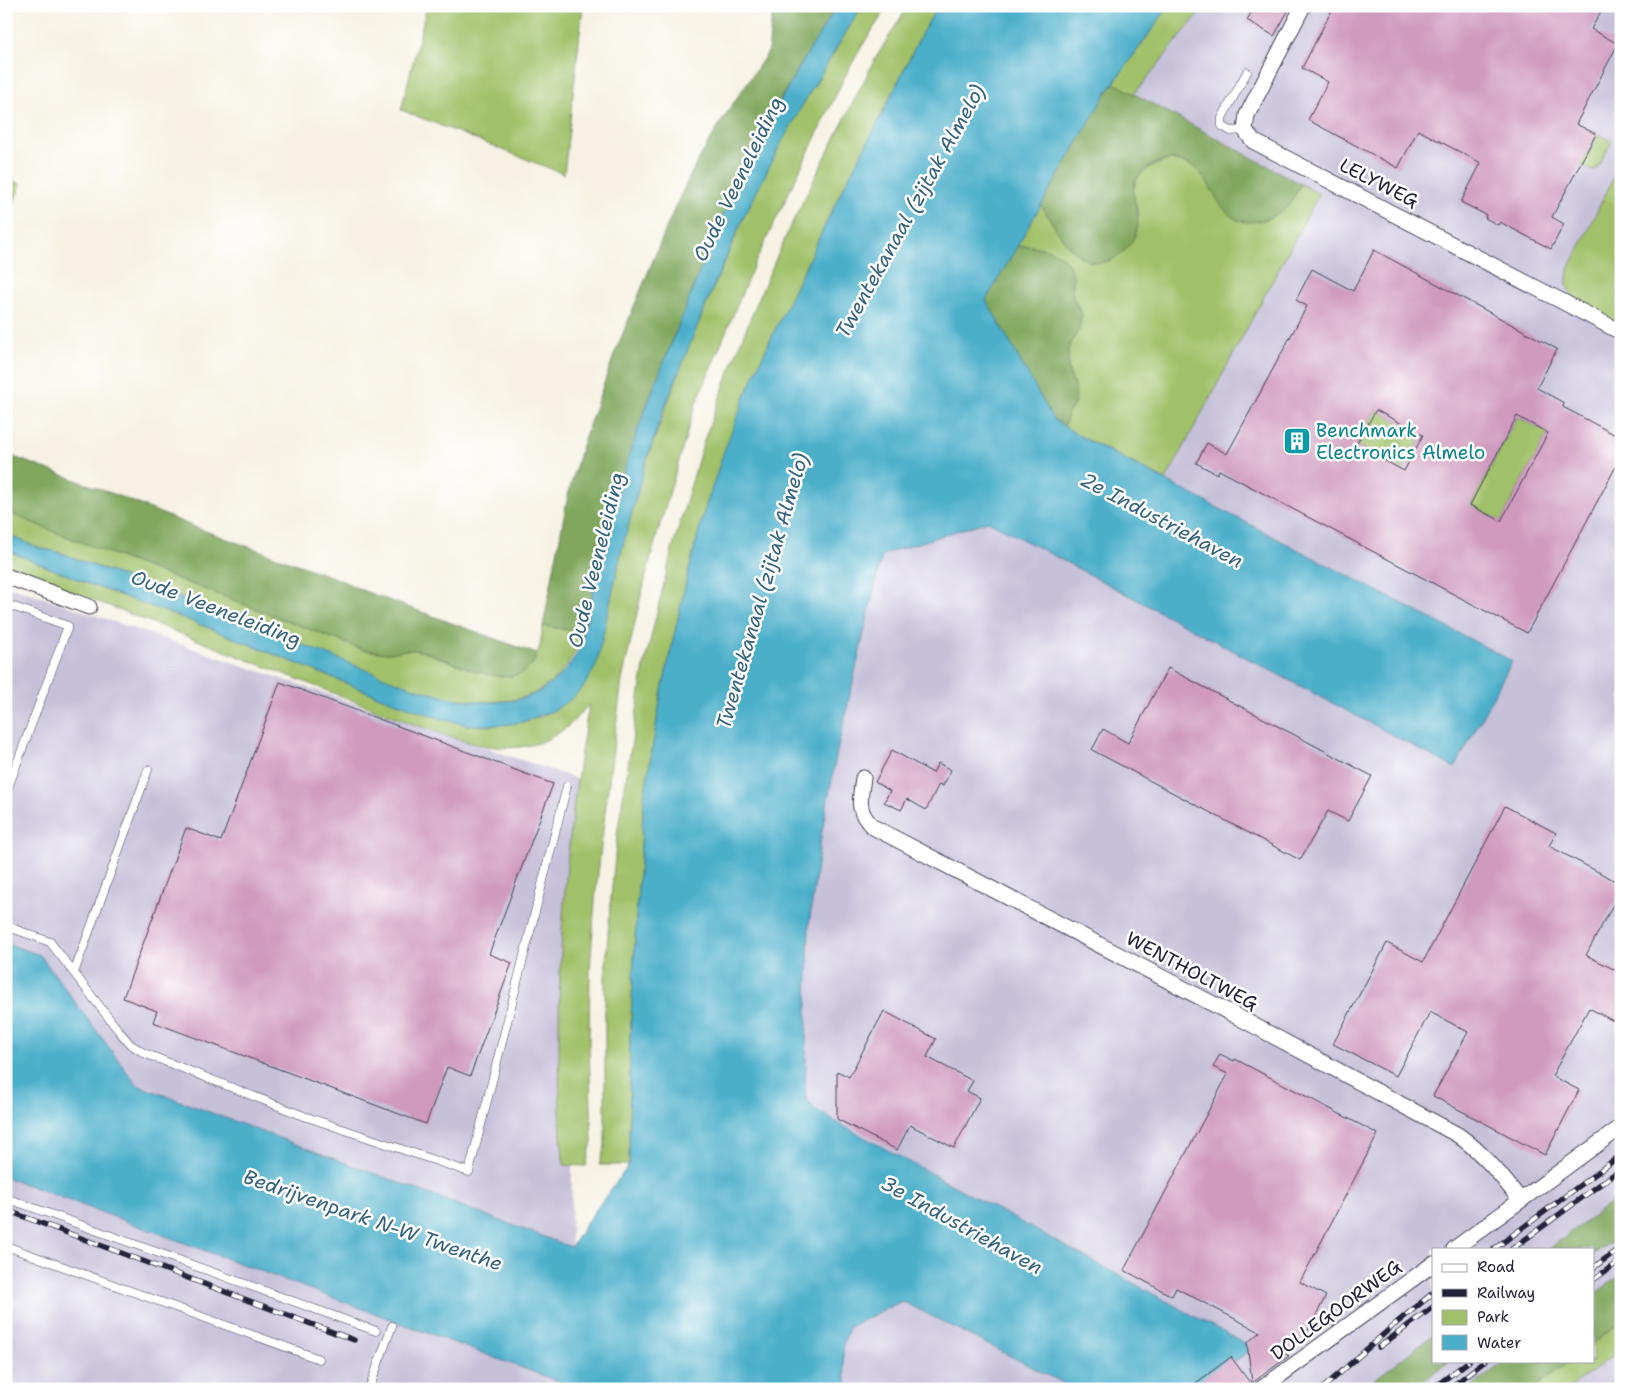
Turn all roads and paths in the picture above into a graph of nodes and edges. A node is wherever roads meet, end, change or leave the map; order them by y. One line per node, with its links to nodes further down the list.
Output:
1 (1303, 6): 3 (street)
2 (1247, 72): 3 (lane)
3 (1245, 130): 4 (street, LELYWEG)
4 (1621, 332)
5 (6, 576): 7 (street)
6 (6, 604): 11 (lane)
7 (89, 607)
8 (148, 770): 13 (lane)
9 (863, 778): 16 (street, WENTHOLTWEG)
10 (567, 786): 13 (lane)
11 (6, 793)
12 (6, 926): 13 (lane)
13 (74, 973)
14 (1621, 1127): 16 (street)
15 (6, 1198): 21 (lane)
16 (1520, 1200): 18 (street)
17 (6, 1246): 22 (lane)
18 (1455, 1248)
19 (1432, 1265): 24 (street, DOLLEGOORWEG)
20 (392, 1326): 23 (lane)
21 (376, 1331)
22 (319, 1359)
23 (369, 1389)
24 (1261, 1389)

